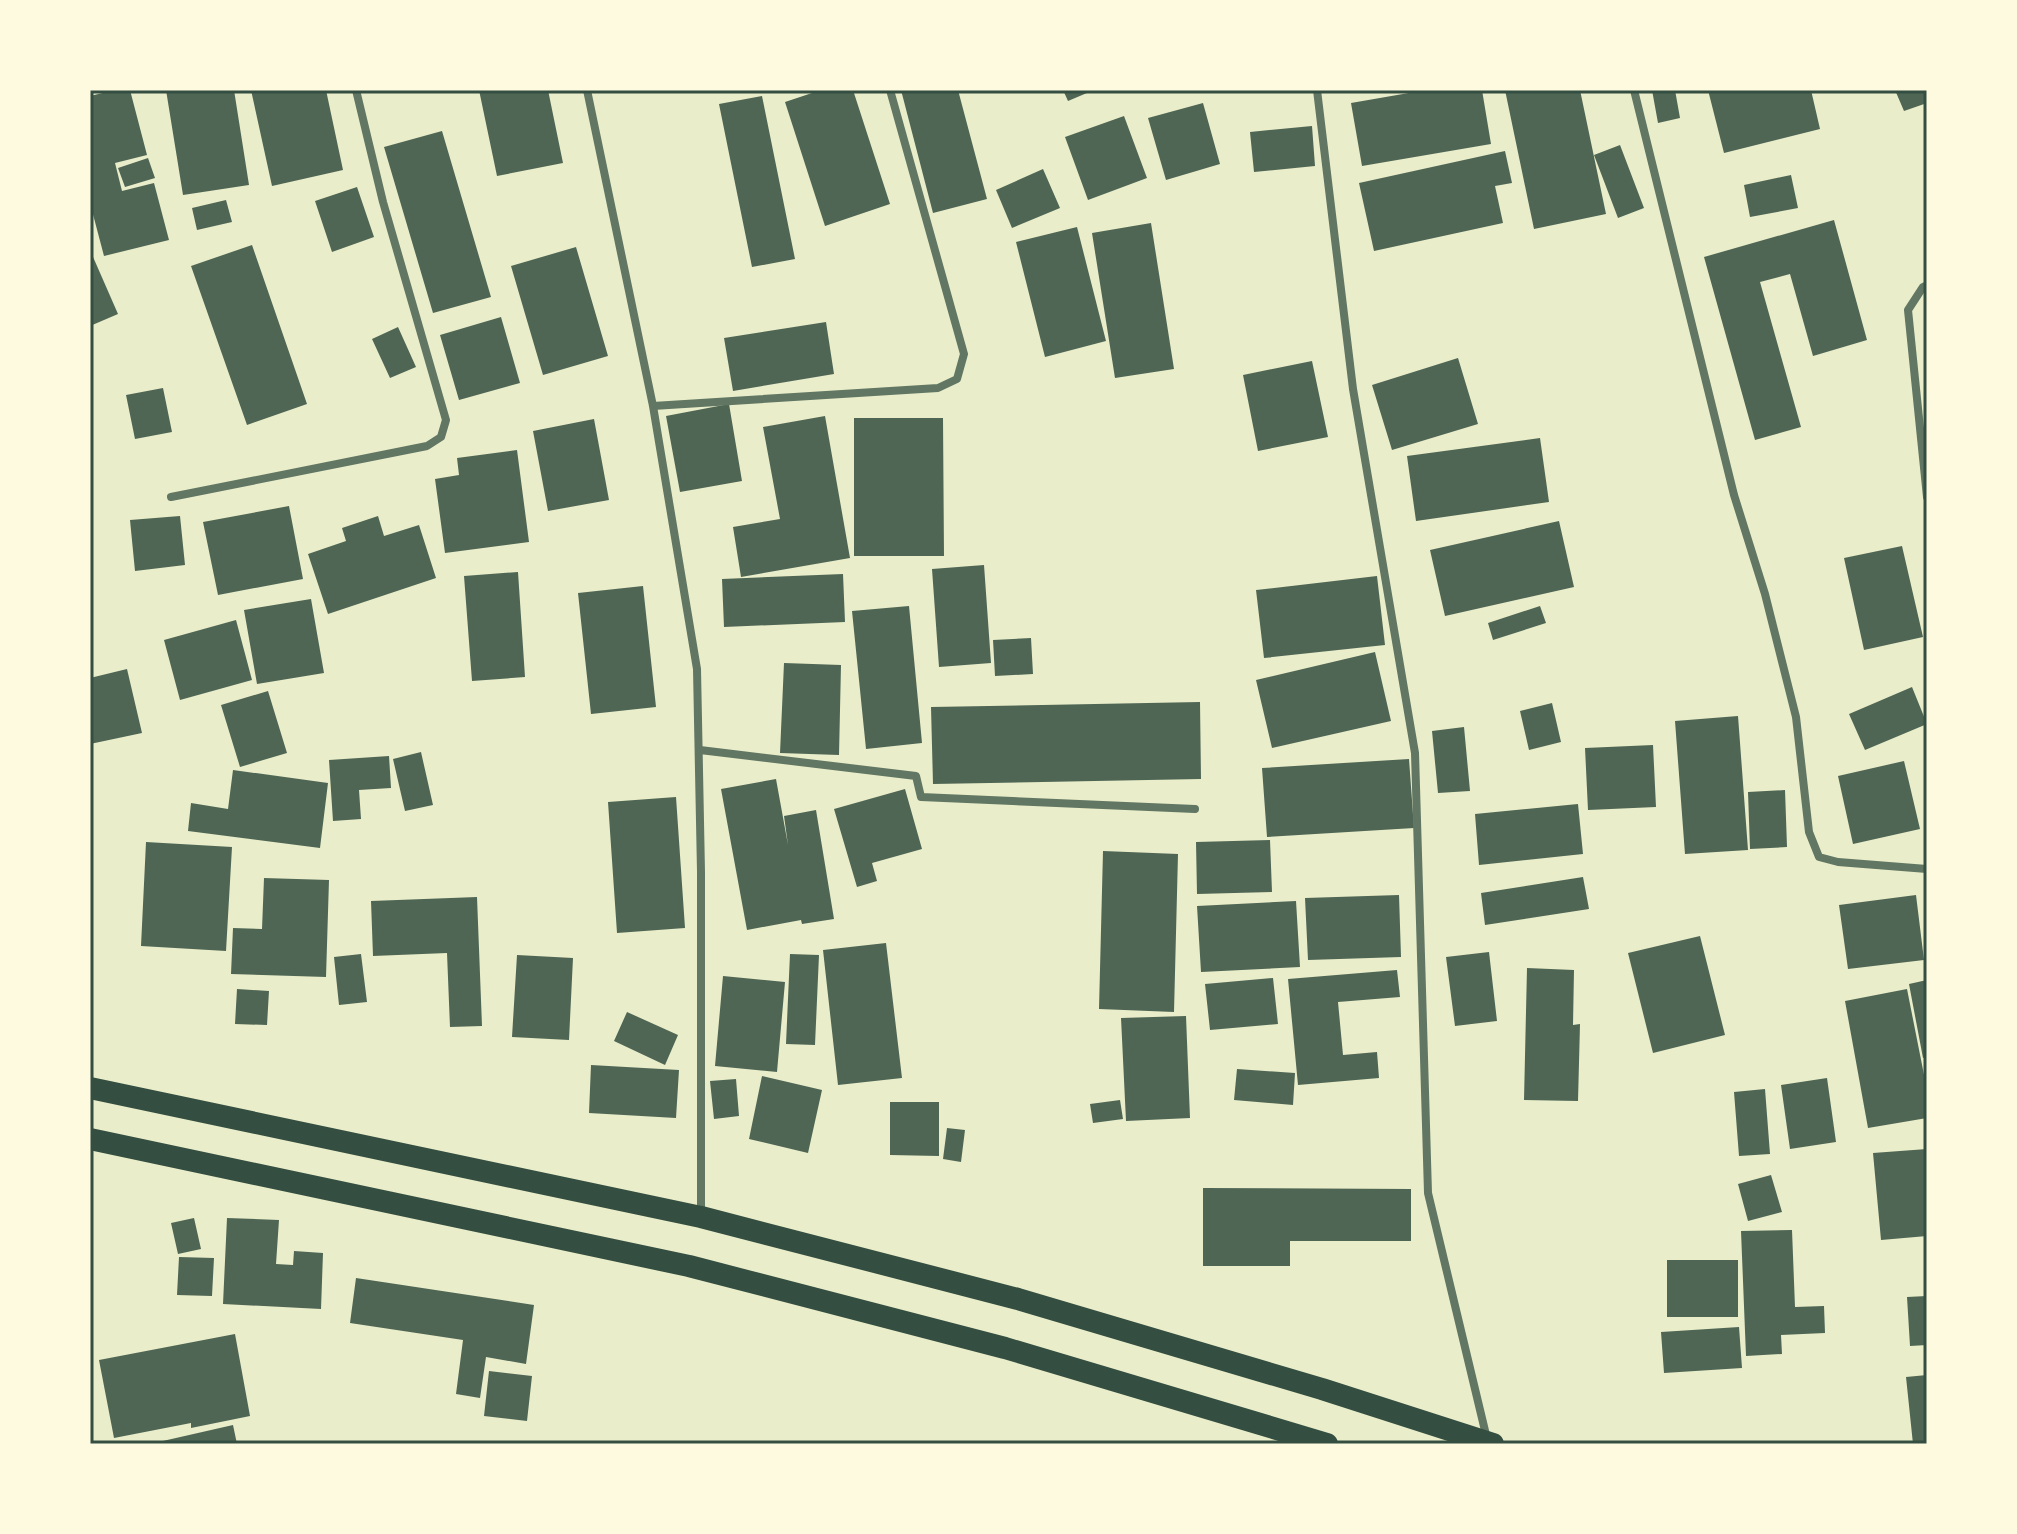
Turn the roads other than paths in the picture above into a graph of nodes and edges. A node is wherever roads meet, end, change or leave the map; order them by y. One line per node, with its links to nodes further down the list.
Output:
1 (356, 90): 8 (street)
2 (587, 90): 7 (street)
3 (890, 90): 7 (street)
4 (1317, 90): 16 (street)
5 (1634, 90): 12 (street)
6 (1927, 285): 9 (street)
7 (653, 406): 10 (street)
8 (171, 497)
9 (1927, 497)
10 (700, 750): 11 (street); 15 (street)
11 (1195, 809)
12 (1927, 869)
13 (90, 1088): 15 (highway)
14 (90, 1142): 17 (highway)
15 (701, 1217): 16 (highway)
16 (1491, 1443)
17 (1327, 1444)

